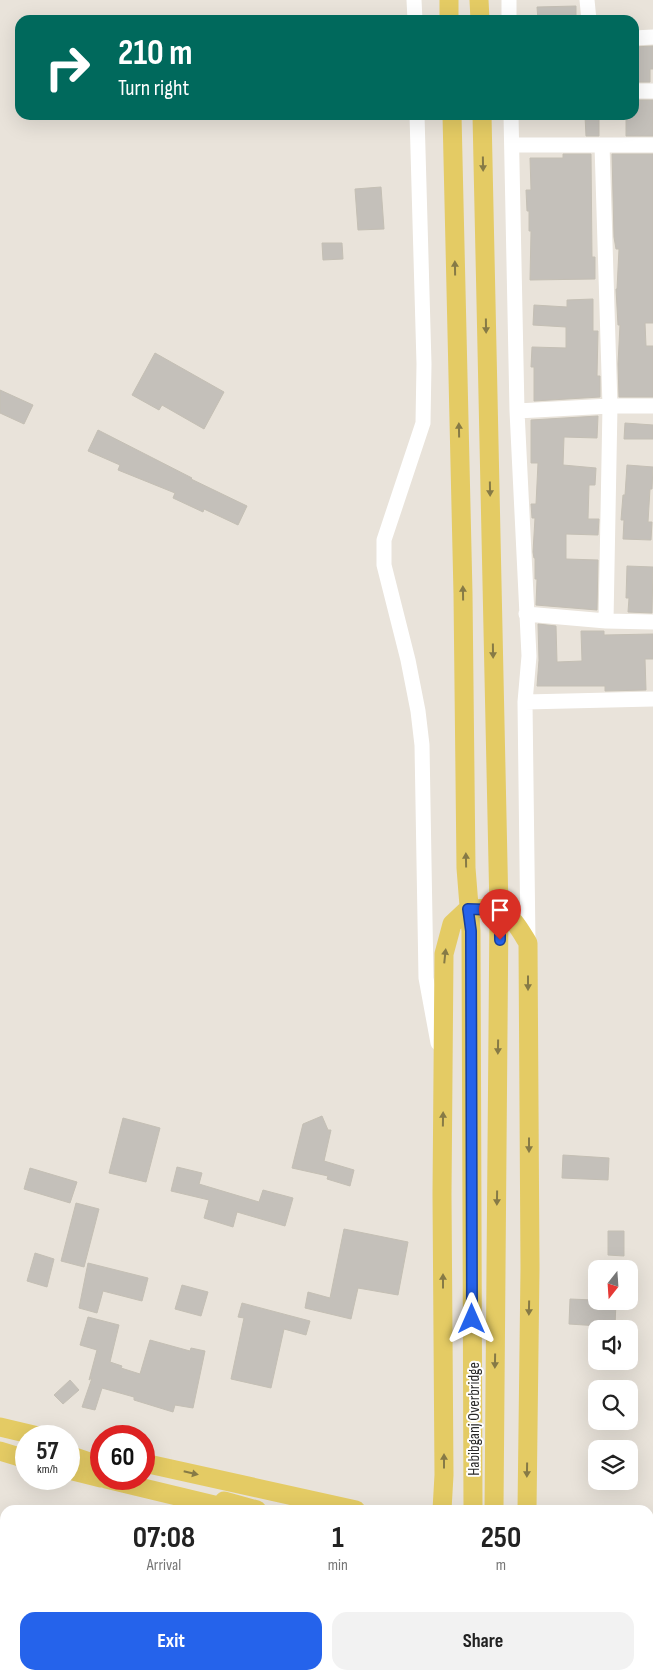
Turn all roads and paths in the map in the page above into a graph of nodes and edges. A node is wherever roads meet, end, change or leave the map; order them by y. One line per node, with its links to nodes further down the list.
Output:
1 (414, 0): 6 (street)
2 (449, 0): 7 (main road)
3 (480, 0): 8 (main road)
4 (509, 0): 9 (street)
5 (588, 0): 10 (street)
6 (415, 15)
7 (449, 15)
8 (480, 15)
9 (509, 15)
10 (589, 15)
11 (653, 37): 12 (street)
12 (639, 38)
13 (653, 91): 14 (street)
14 (639, 92)
15 (417, 120): 33 (street)
16 (452, 120): 30 (main road, Habibganj Overbridge, one-way to 16)
17 (482, 120): 31 (main road, Habibganj Overbridge, one-way to 31)
18 (511, 120): 20 (street)
19 (653, 144): 21 (street)
20 (512, 145): 21 (street); 24 (street)
21 (602, 145): 22 (street)
22 (610, 406): 23 (street); 24 (street); 26 (street)
23 (653, 406)
24 (517, 411): 25 (street)
25 (526, 614): 26 (street); 29 (street)
26 (606, 620): 27 (street)
27 (653, 622)
28 (653, 699): 29 (street)
29 (525, 702): 32 (street)
30 (468, 909): 31 (main road); 33 (main road, one-way to 30); 47 (main road, Habibganj Overbridge)
31 (500, 910): 32 (main road); 48 (main road, Habibganj Overbridge, one-way to 48)
32 (528, 943): 49 (main road, one-way to 49)
33 (443, 1074): 46 (main road, one-way to 33)
34 (0, 1426): 35 (main road)
35 (15, 1430)
36 (15, 1440): 37 (main road)
37 (0, 1444)
38 (0, 1450): 39 (main road)
39 (15, 1455)
40 (155, 1465): 45 (main road, one-way to 45)
41 (155, 1483): 44 (main road)
42 (152, 1490): 43 (main road)
43 (214, 1505)
44 (238, 1505)
45 (333, 1505)
46 (442, 1505)
47 (473, 1505)
48 (494, 1505)
49 (527, 1505)

